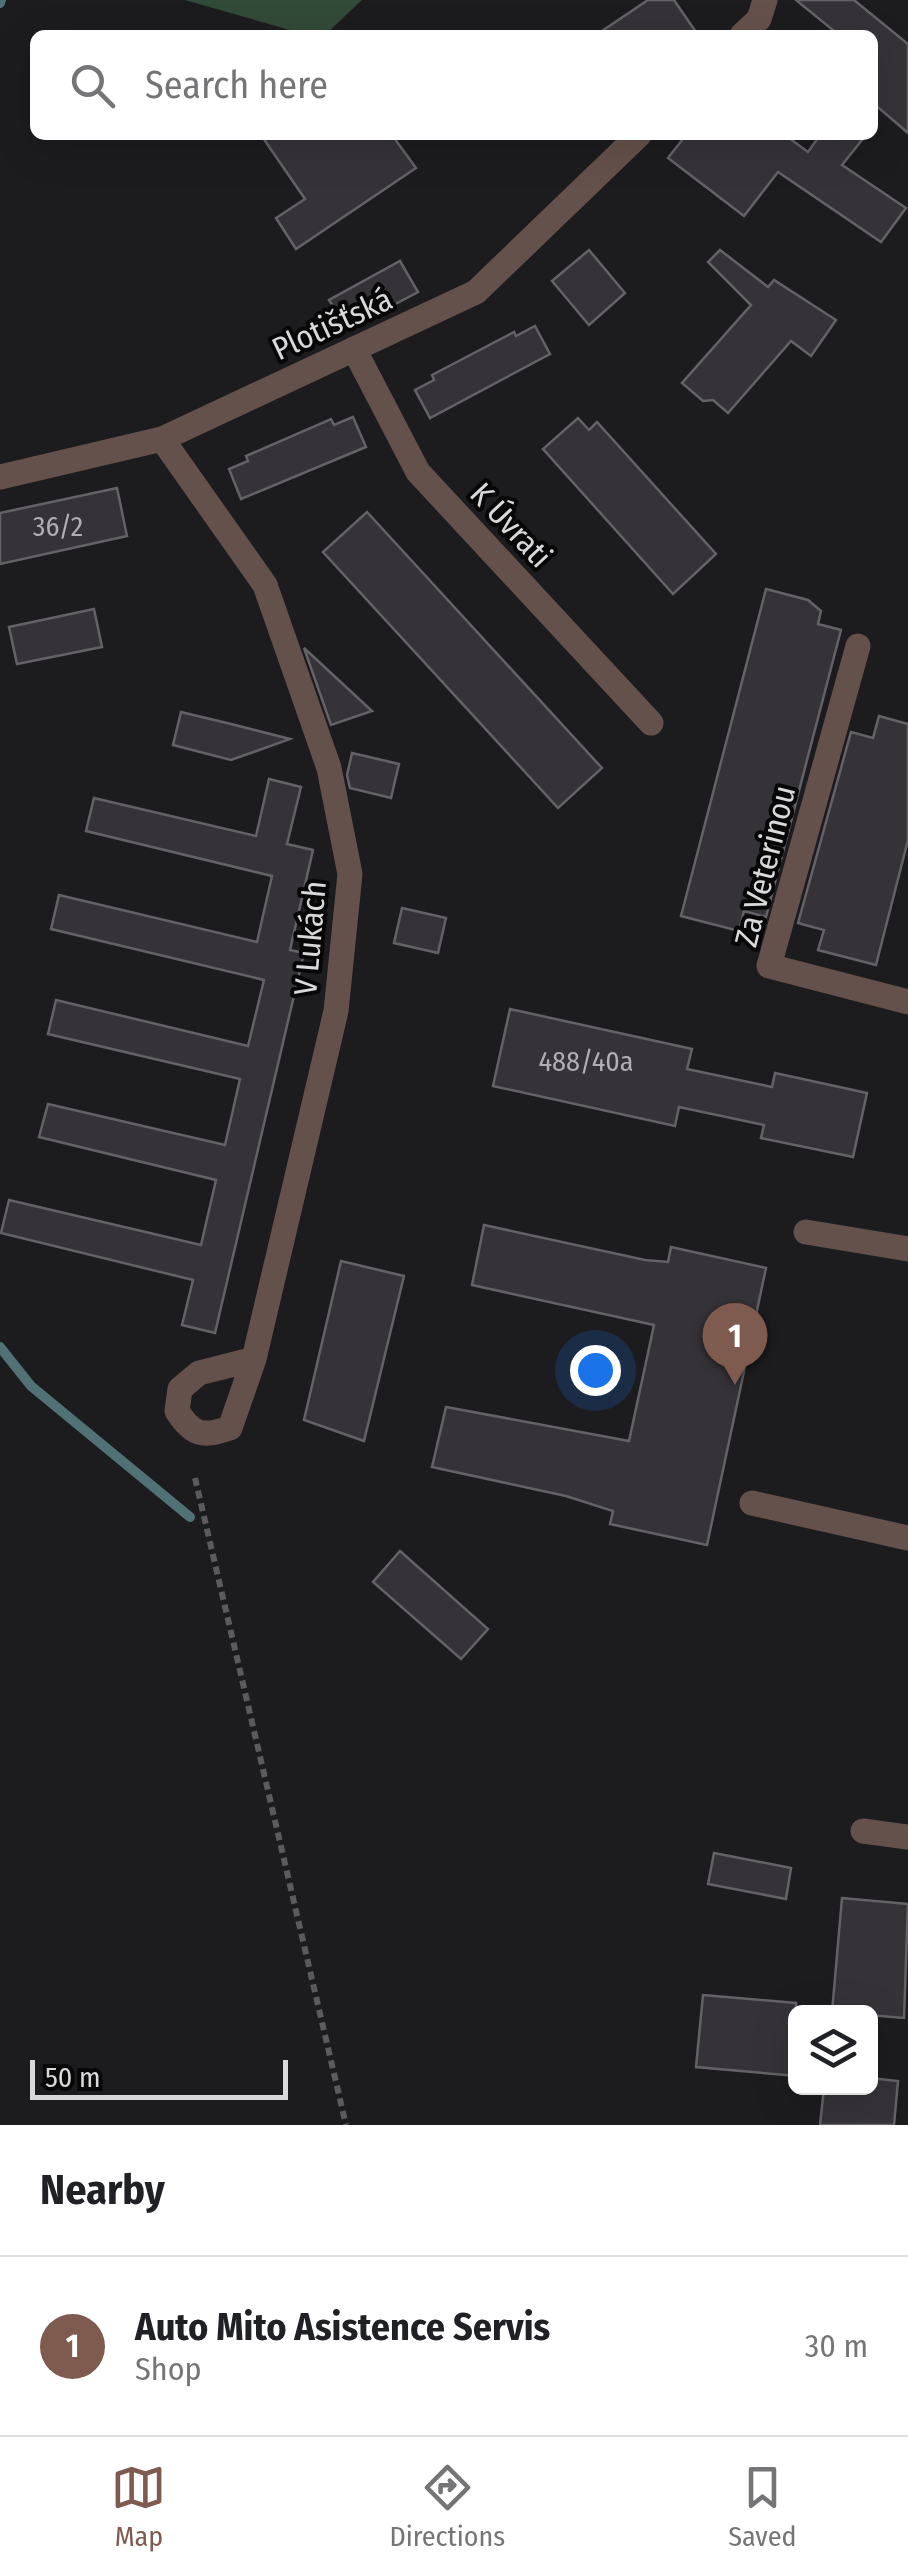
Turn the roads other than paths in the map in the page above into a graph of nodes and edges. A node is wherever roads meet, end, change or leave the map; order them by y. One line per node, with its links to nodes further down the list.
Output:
1 (764, 0): 2 (street)
2 (747, 30)
3 (633, 140): 4 (street, Plotišťská)
4 (354, 349): 5 (street, Plotišťská); 8 (street, K Úvrati)
5 (162, 439): 6 (street, Plotišťská); 12 (street, V Lukách)
6 (0, 476)
7 (858, 646): 9 (street, Za Veterinou)
8 (651, 723)
9 (908, 1002)
10 (806, 1232): 11 (street)
11 (908, 1249)
12 (254, 1358)
13 (752, 1502): 14 (street)
14 (908, 1538)
15 (862, 1832): 16 (street)
16 (908, 1837)

